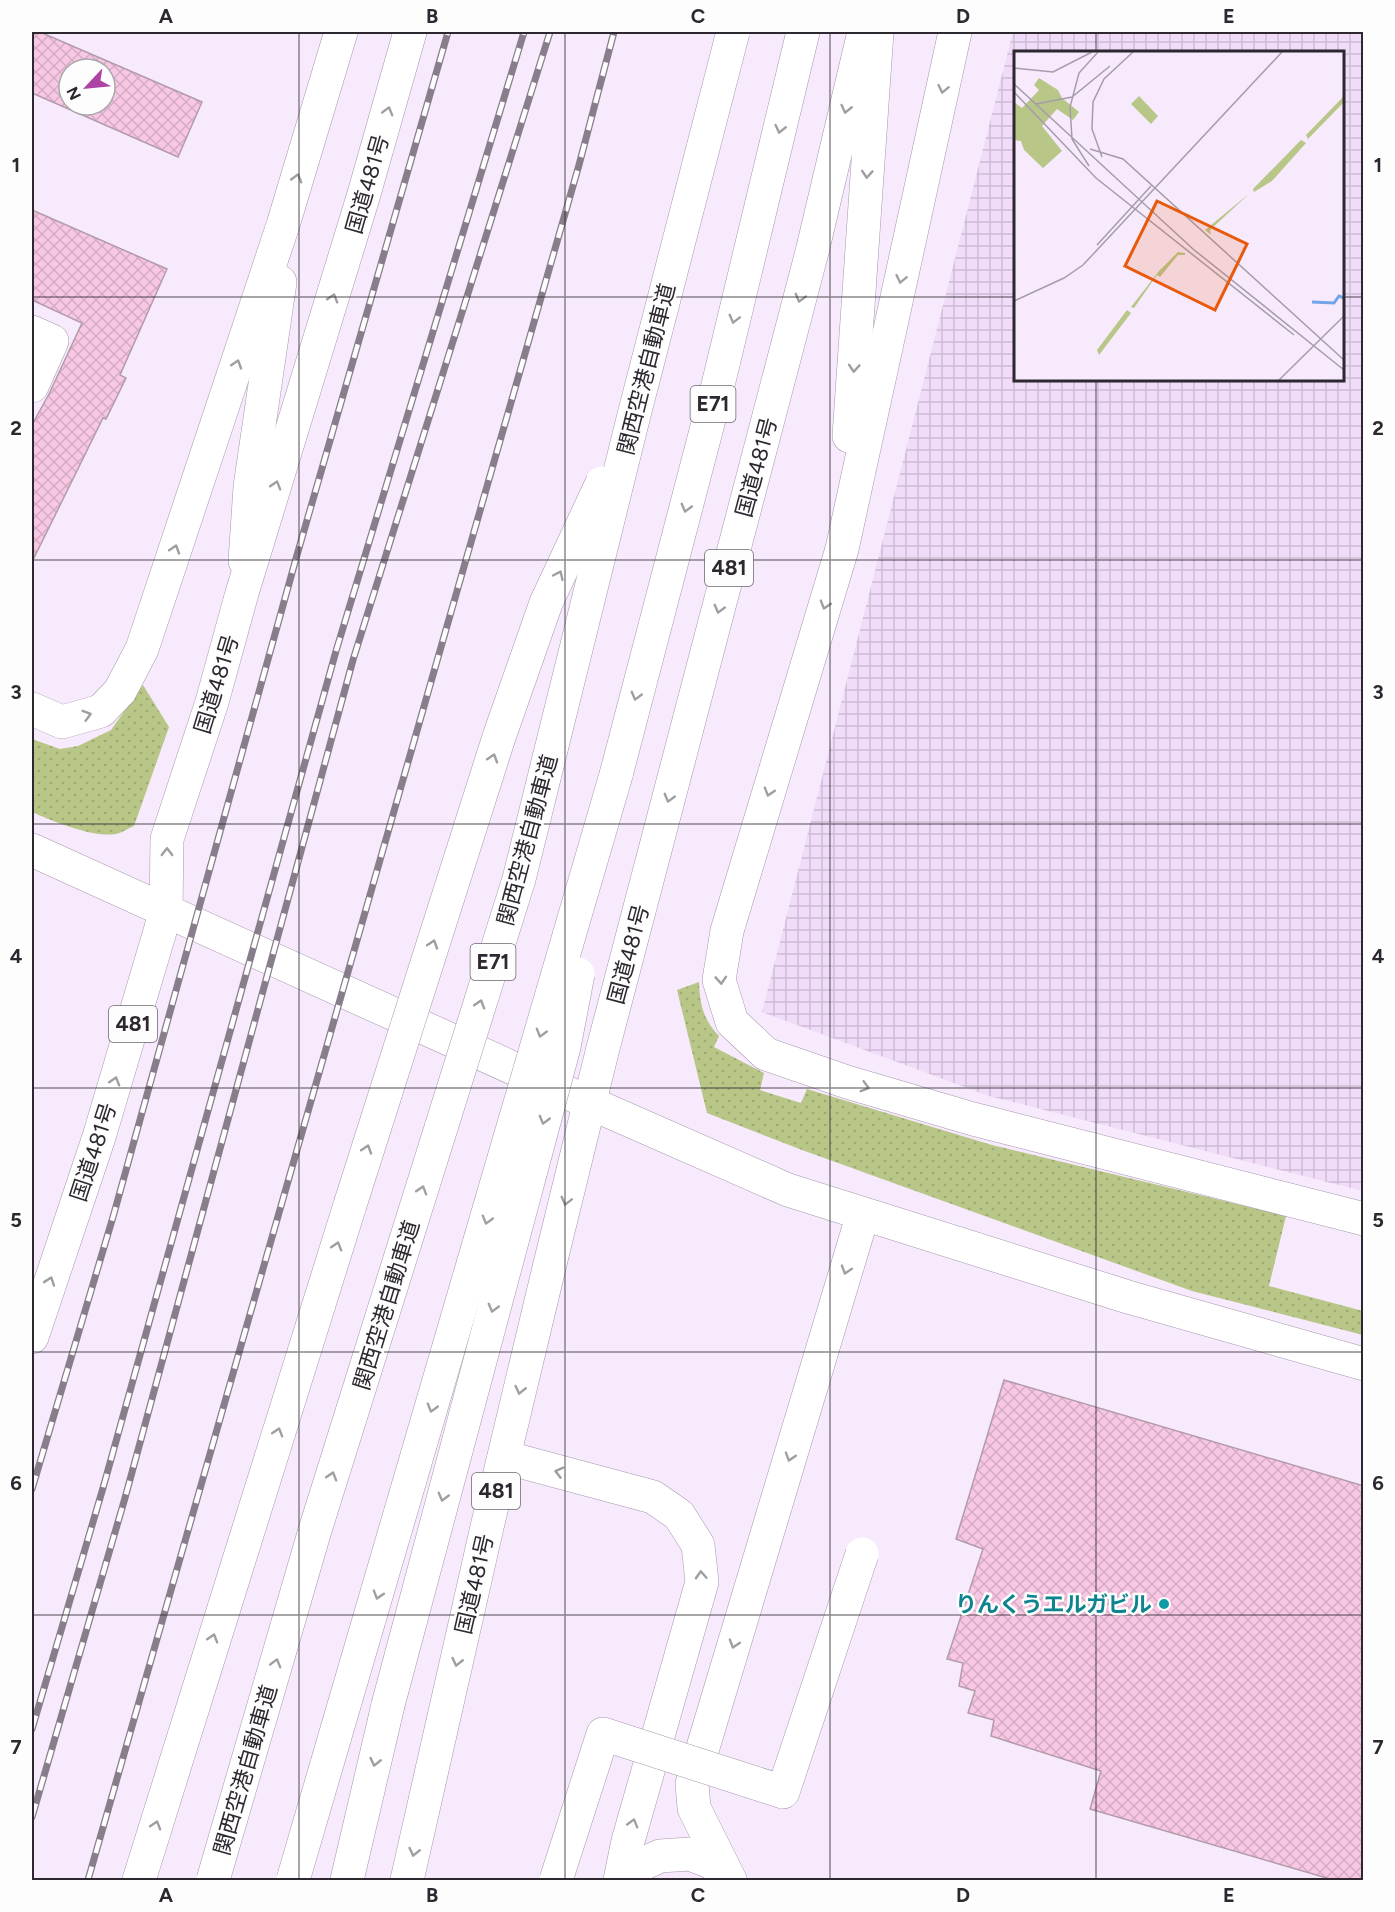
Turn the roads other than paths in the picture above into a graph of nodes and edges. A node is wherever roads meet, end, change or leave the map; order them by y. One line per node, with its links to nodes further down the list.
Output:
1 (341, 32): 8 (main road, one-way to 1)
2 (410, 32): 13 (main road, 国道481号 / 481, one-way to 2)
3 (733, 32): 11 (main road, 関西空港自動車道 / E71, bridge)
4 (803, 32): 15 (main road, E71, one-way to 15)
5 (864, 32): 18 (main road, 国道481号 / 481, one-way to 18)
6 (877, 32): 12 (main road, one-way to 12)
7 (955, 32): 12 (main road, one-way to 12)
8 (283, 225): 13 (main road); 14 (main road, one-way to 8)
9 (32, 332): 10 (main road)
10 (32, 386)
11 (634, 415): 26 (main road, one-way to 11, bridge); 27 (main road, 関西空港自動車道 / E71, one-way to 11, bridge)
12 (842, 549): 20 (main road, one-way to 20)
13 (243, 593): 17 (main road, 国道481号 / 481, one-way to 13)
14 (32, 710)
15 (616, 775): 28 (main road, E71, one-way to 28, bridge); 29 (main road, one-way to 29, bridge)
16 (32, 850): 17 (main road)
17 (166, 910): 18 (main road); 21 (main road, 国道481号 / 481, one-way to 17)
18 (590, 1103): 19 (main road); 23 (main road, 国道481号 / 481, one-way to 23)
19 (863, 1214): 22 (main road); 25 (main road, one-way to 25)
20 (1364, 1219)
21 (32, 1337)
22 (1364, 1364)
23 (504, 1457): 30 (main road, 国道481号 / 481, one-way to 30); 32 (main road, one-way to 23)
24 (862, 1554): 31 (main road, bridge)
25 (728, 1877): 33 (main road)
26 (139, 1881)
27 (213, 1881)
28 (293, 1881)
29 (347, 1881)
30 (407, 1881)
31 (556, 1881)
32 (620, 1881)
33 (628, 1881)

